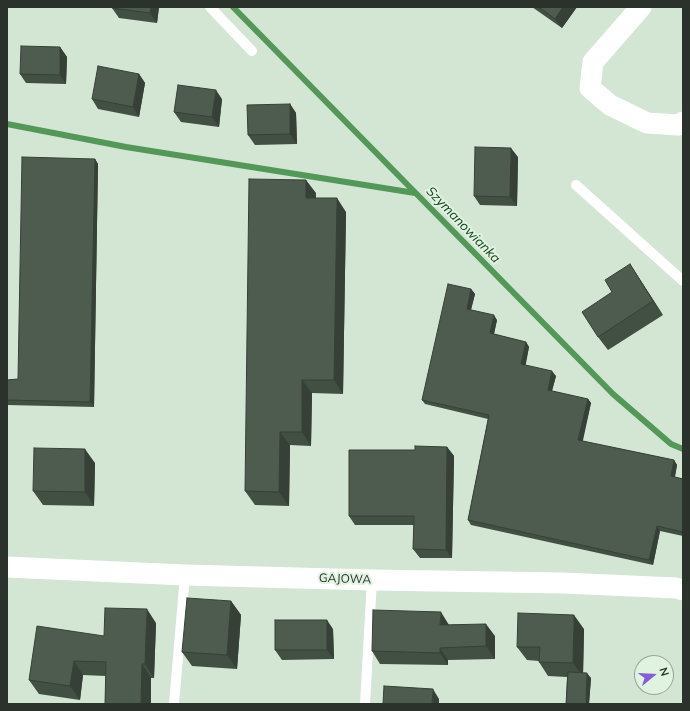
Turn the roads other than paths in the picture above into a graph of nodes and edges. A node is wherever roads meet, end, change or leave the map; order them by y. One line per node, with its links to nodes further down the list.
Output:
1 (210, 7): 3 (lane)
2 (641, 7): 4 (street)
3 (252, 51)
4 (683, 122)
5 (576, 185): 6 (lane)
6 (683, 281)
7 (7, 567): 8 (street, GAJOWA)
8 (185, 575): 9 (street, GAJOWA); 11 (lane)
9 (372, 580): 10 (street, GAJOWA); 12 (lane)
10 (683, 590)
11 (174, 704)
12 (365, 704)

